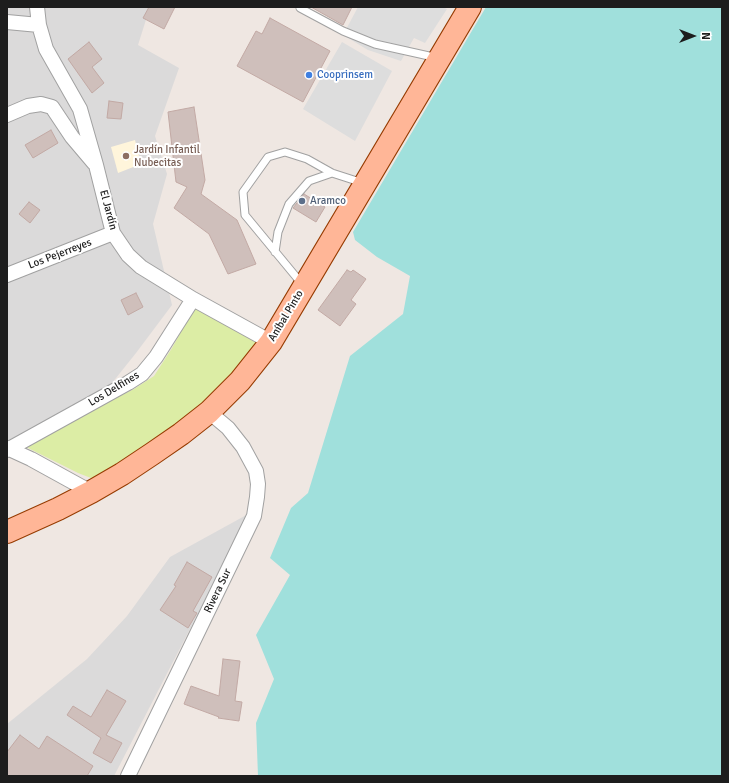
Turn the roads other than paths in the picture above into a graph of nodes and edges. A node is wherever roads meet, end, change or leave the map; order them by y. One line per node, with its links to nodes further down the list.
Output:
1 (37, 7): 5 (street, El Jardín)
2 (470, 7): 6 (main road, Aníbal Pinto)
3 (300, 8): 6 (lane)
4 (7, 22): 5 (street)
5 (39, 24): 8 (street, El Jardín)
6 (440, 58): 10 (main road, Aníbal Pinto)
7 (7, 116): 8 (street)
8 (96, 165): 11 (street, El Jardín)
9 (332, 173): 10 (lane); 12 (lane); 12 (lane)
10 (365, 183): 14 (main road, Aníbal Pinto)
11 (113, 234): 13 (street, Los Pejerreyes); 15 (street, El Jardín)
12 (275, 252): 14 (lane)
13 (7, 275)
14 (304, 287): 16 (main road, Aníbal Pinto)
15 (193, 299): 16 (street, El Jardín); 18 (street, Los Delfines)
16 (271, 342): 17 (main road, Aníbal Pinto)
17 (209, 412): 19 (main road, Aníbal Pinto); 21 (street, Rivera Sur)
18 (7, 449): 19 (street)
19 (91, 492): 20 (main road, Aníbal Pinto)
20 (7, 532)
21 (128, 776)

